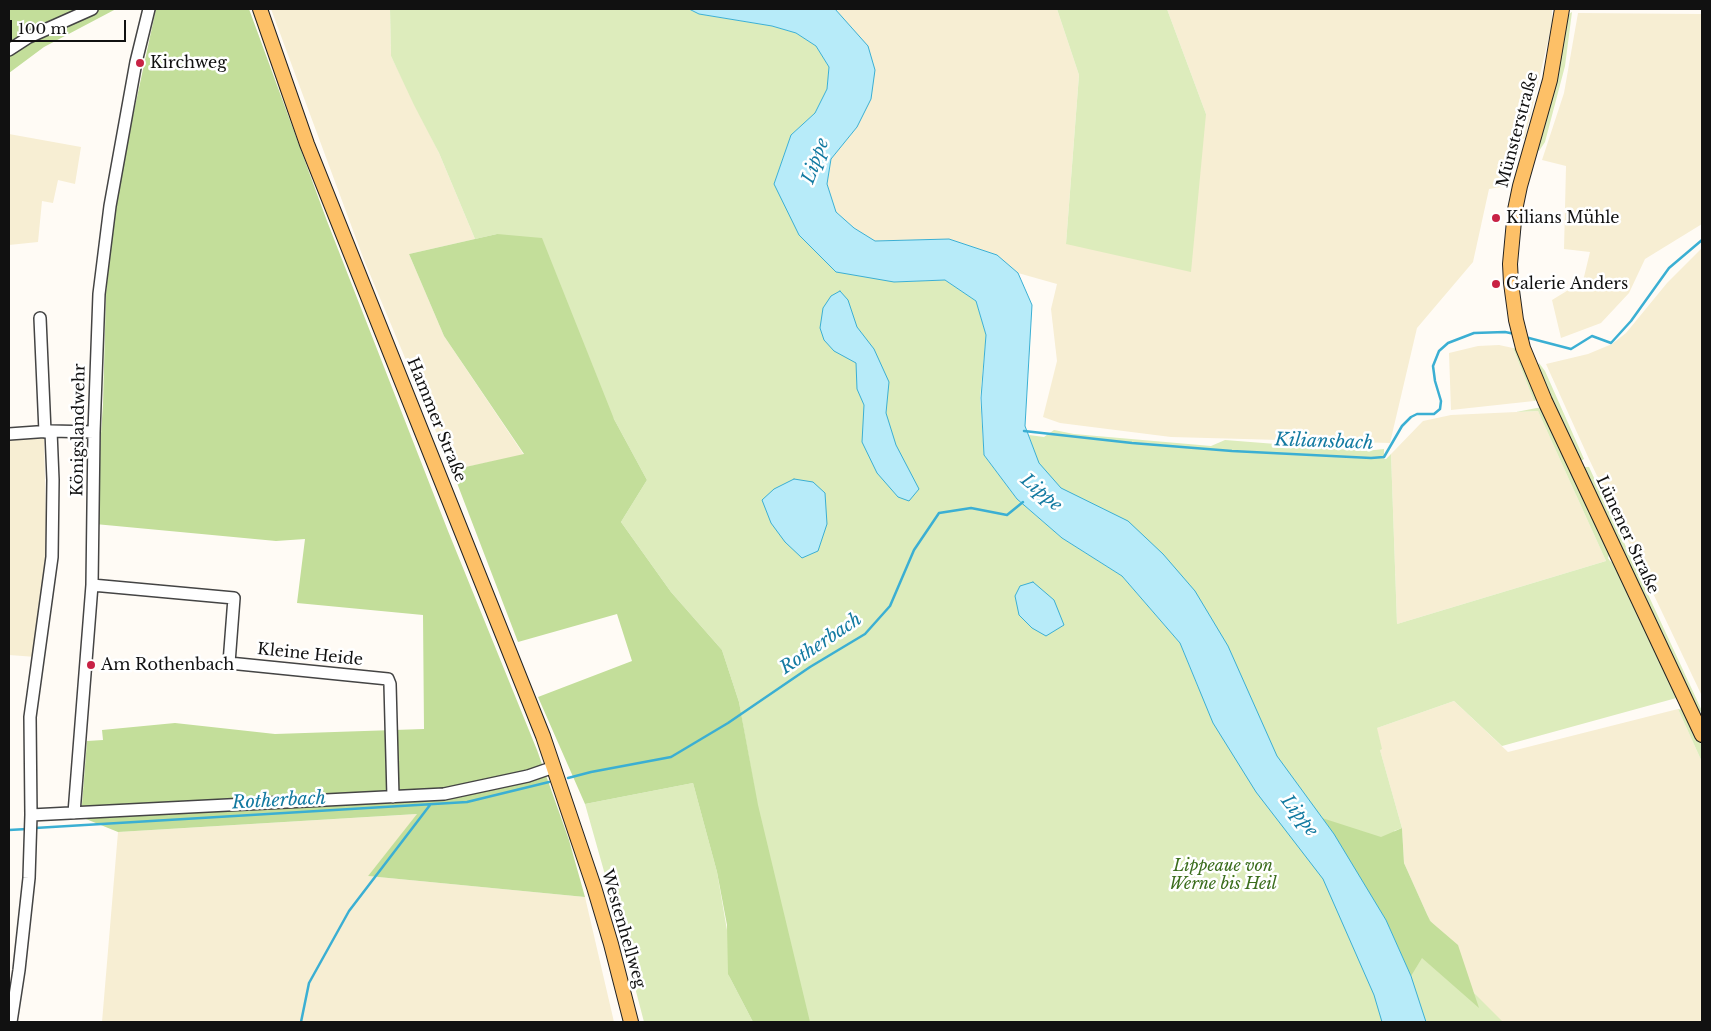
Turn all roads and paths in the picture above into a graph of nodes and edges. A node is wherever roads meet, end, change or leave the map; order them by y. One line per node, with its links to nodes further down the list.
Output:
1 (92, 9): 5 (street)
2 (149, 9): 9 (street, Königslandwehr)
3 (260, 9): 14 (main road, Hammer Straße)
4 (1562, 9): 7 (main road, Münsterstraße)
5 (9, 50)
6 (40, 318): 8 (street, Königslandwehr)
7 (1523, 348): 12 (main road, Lünener Straße)
8 (48, 432): 9 (street); 10 (street); 16 (street, Königslandwehr)
9 (94, 432): 11 (street, Königslandwehr)
10 (9, 434)
11 (92, 585): 15 (street, Kleine Heide); 17 (street, Königslandwehr)
12 (1698, 716): 13 (main road, Lünener Straße)
13 (1702, 735)
14 (554, 767): 15 (street); 18 (main road, Hammer Straße)
15 (393, 796): 17 (street)
16 (31, 814): 17 (street); 19 (street, Königslandwehr)
17 (74, 814)
18 (580, 845): 21 (main road, Westenhellweg)
19 (13, 979): 20 (street, Königslandwehr)
20 (12, 1022)
21 (631, 1022)

